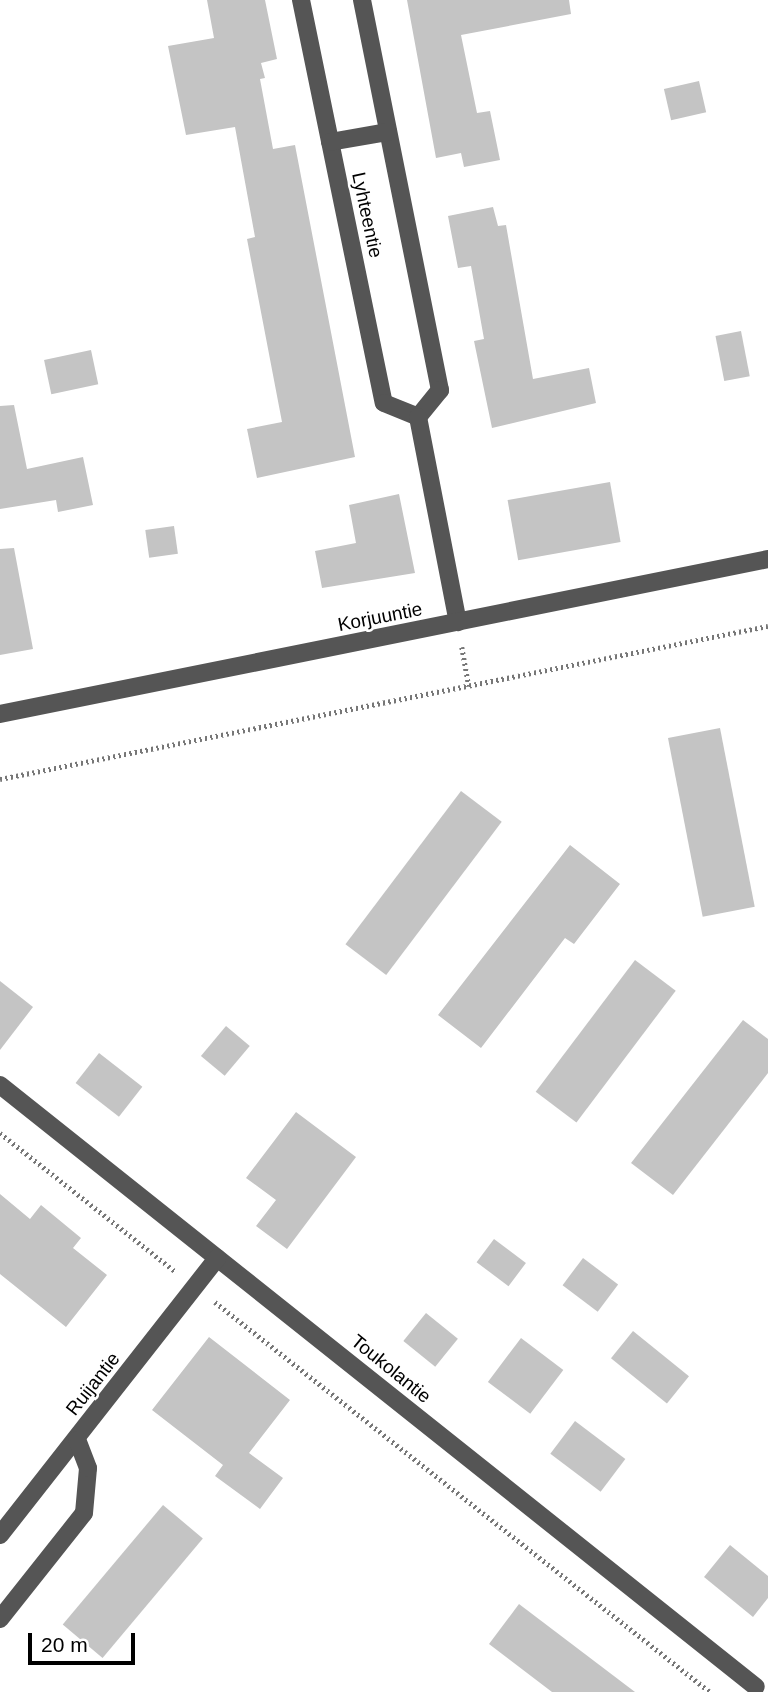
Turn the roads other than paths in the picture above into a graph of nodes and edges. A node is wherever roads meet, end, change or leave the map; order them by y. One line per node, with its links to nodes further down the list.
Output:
1 (301, 0): 4 (street, Lyhteentie)
2 (362, 0): 3 (street, Lyhteentie)
3 (388, 132): 4 (street); 5 (street, Lyhteentie)
4 (330, 142): 5 (street, Lyhteentie)
5 (418, 417): 7 (street)
6 (768, 559): 7 (street, Korjuuntie)
7 (458, 622): 8 (street, Korjuuntie)
8 (0, 714)
9 (0, 1085): 10 (street, Toukolantie)
10 (217, 1258): 11 (street, Ruijantie); 14 (street, Toukolantie)
11 (77, 1440): 12 (street, Ruijantie); 13 (street)
12 (0, 1535)
13 (0, 1619)
14 (759, 1684)

